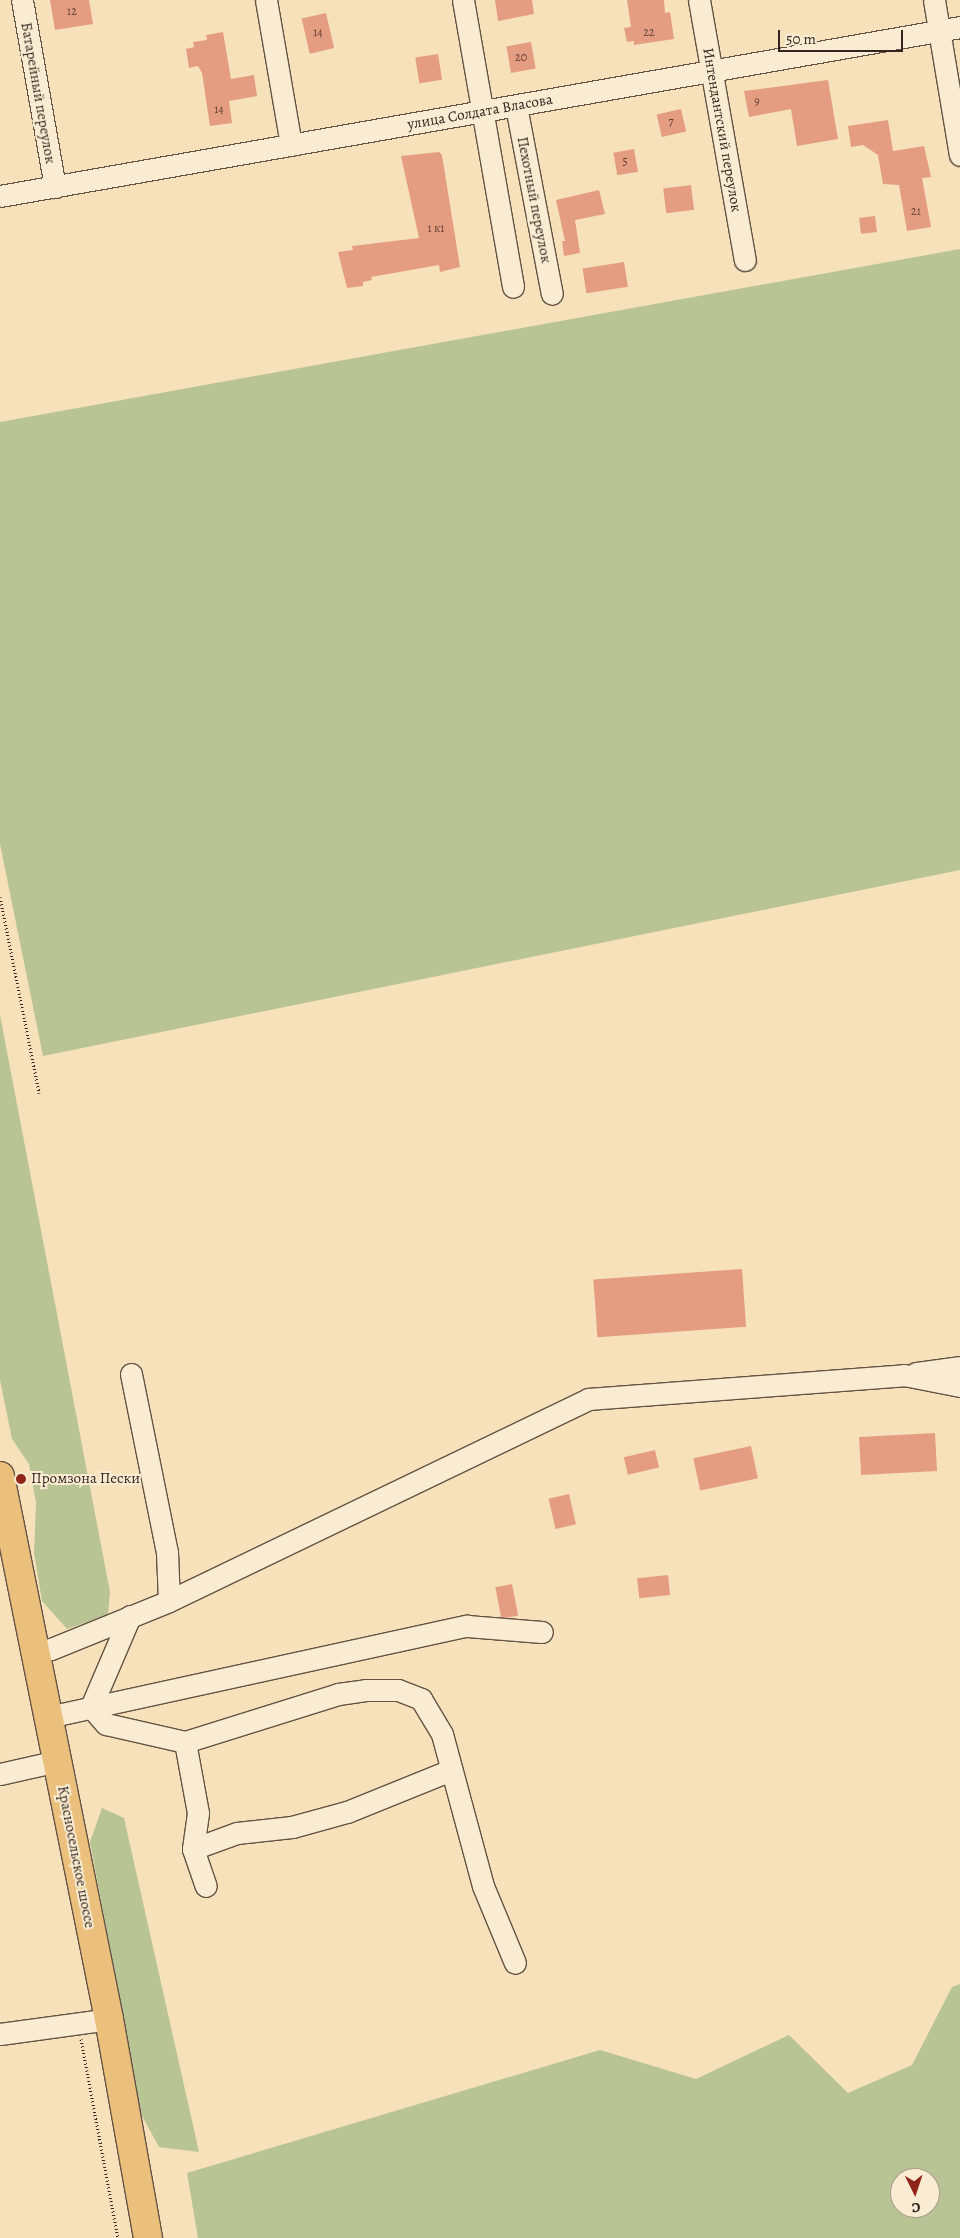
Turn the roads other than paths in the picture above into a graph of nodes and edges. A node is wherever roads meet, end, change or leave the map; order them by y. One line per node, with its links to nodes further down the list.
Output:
1 (22, 0): 13 (street, Батарейный переулок)
2 (266, 0): 11 (street)
3 (463, 0): 10 (street)
4 (699, 0): 8 (street, Интендантский переулок)
5 (934, 0): 7 (street)
6 (960, 27): 7 (street, улица Солдата Власова)
7 (939, 30): 8 (street, улица Солдата Власова); 12 (street)
8 (712, 69): 9 (street, улица Солдата Власова); 15 (street, Интендантский переулок)
9 (516, 106): 10 (street, улица Солдата Власова); 17 (street, Пехотный переулок)
10 (482, 112): 11 (street, улица Солдата Власова); 16 (street)
11 (291, 145): 13 (street, улица Солдата Власова)
12 (960, 155)
13 (55, 187): 14 (street, улица Солдата Власова)
14 (0, 196)
15 (745, 260)
16 (513, 287)
17 (552, 294)
18 (960, 1367): 20 (street)
19 (131, 1374): 23 (street)
20 (904, 1375): 21 (street); 23 (street)
21 (960, 1386)
22 (0, 1476): 26 (main road, Красносельское шоссе)
23 (169, 1601): 24 (street)
24 (130, 1616): 26 (street); 27 (street)
25 (542, 1632): 27 (street)
26 (36, 1652): 28 (main road, Красносельское шоссе)
27 (90, 1708): 28 (street); 29 (street)
28 (48, 1717): 30 (main road, Красносельское шоссе)
29 (185, 1742): 31 (street); 33 (street)
30 (57, 1761): 32 (street); 36 (main road, Красносельское шоссе)
31 (451, 1770): 33 (street); 35 (street)
32 (0, 1774)
33 (193, 1849): 34 (street)
34 (206, 1886)
35 (515, 1963)
36 (109, 2019): 37 (street); 38 (main road, Красносельское шоссе)
37 (0, 2034)
38 (148, 2238)

